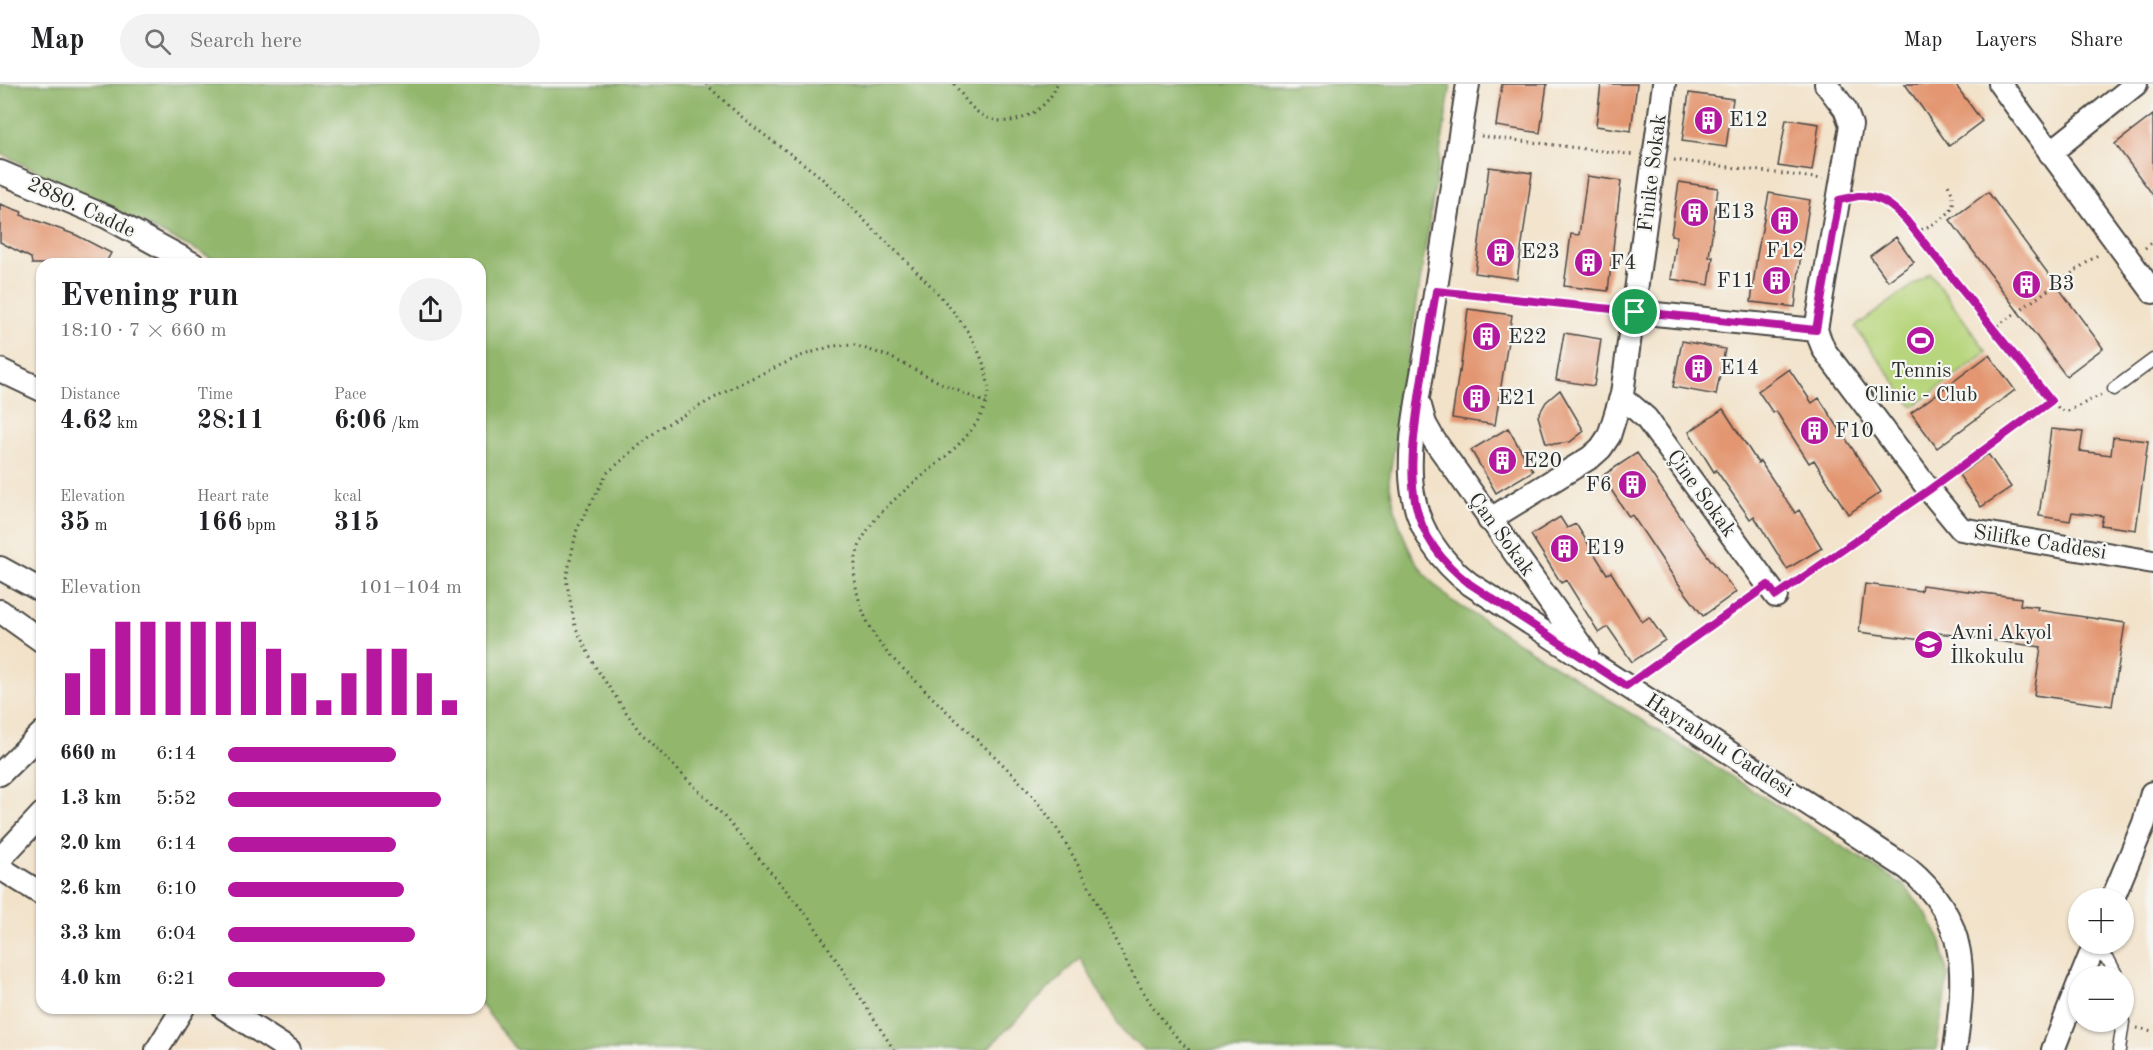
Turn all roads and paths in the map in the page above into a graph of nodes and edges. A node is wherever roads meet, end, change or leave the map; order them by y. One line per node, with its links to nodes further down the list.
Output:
1 (706, 84): 28 (path)
2 (954, 84): 3 (path)
3 (1057, 84)
4 (1468, 84): 16 (street, Hayrabolu Caddesi)
5 (1664, 84): 18 (street, Finike Sokak)
6 (1826, 84): 12 (street)
7 (2000, 84): 9 (street)
8 (2136, 84): 9 (street)
9 (2050, 153): 14 (street)
10 (0, 172): 15 (street, 2880. Cadde)
11 (1947, 183): 13 (path)
12 (1839, 200): 13 (path); 20 (street)
13 (1916, 232): 19 (path)
14 (2116, 242): 17 (street); 19 (path)
15 (182, 258)
16 (1436, 291): 18 (path); 25 (street, Hayrabolu Caddesi)
17 (2153, 292)
18 (1635, 312): 20 (street); 26 (street, Finike Sokak)
19 (1993, 329): 27 (path)
20 (1816, 330): 29 (street, Silifke Caddesi)
21 (2153, 360): 24 (lane)
22 (0, 370): 23 (street)
23 (36, 387)
24 (2114, 389): 27 (path)
25 (1419, 397): 30 (street, Çan Sokak); 37 (street, Hayrabolu Caddesi)
26 (1620, 400): 30 (street, Finike Sokak); 34 (street, Çine Sokak)
27 (2051, 401): 29 (path)
28 (986, 403): 55 (path); 56 (path)
29 (1929, 490): 31 (street, Silifke Caddesi); 34 (path)
30 (1489, 520): 37 (street, Çan Sokak)
31 (2153, 562)
32 (0, 568): 33 (street)
33 (36, 588)
34 (1772, 590): 38 (path)
35 (0, 611): 36 (street)
36 (36, 637)
37 (1598, 667): 38 (street, Hayrabolu Caddesi)
38 (1626, 686): 57 (street, Hayrabolu Caddesi)
39 (36, 739): 40 (street)
40 (0, 774)
41 (2153, 791): 45 (street)
42 (36, 820): 43 (street)
43 (0, 859)
44 (0, 868): 46 (street)
45 (2117, 888)
46 (36, 890)
47 (2102, 954): 48 (lane)
48 (2111, 966)
49 (2068, 1011): 58 (street)
50 (179, 1014): 53 (street)
51 (233, 1014): 54 (street)
52 (2122, 1032): 59 (lane)
53 (157, 1050)
54 (290, 1050)
55 (894, 1050)
56 (1189, 1050)
57 (1955, 1050)
58 (2053, 1050)
59 (2119, 1050)

